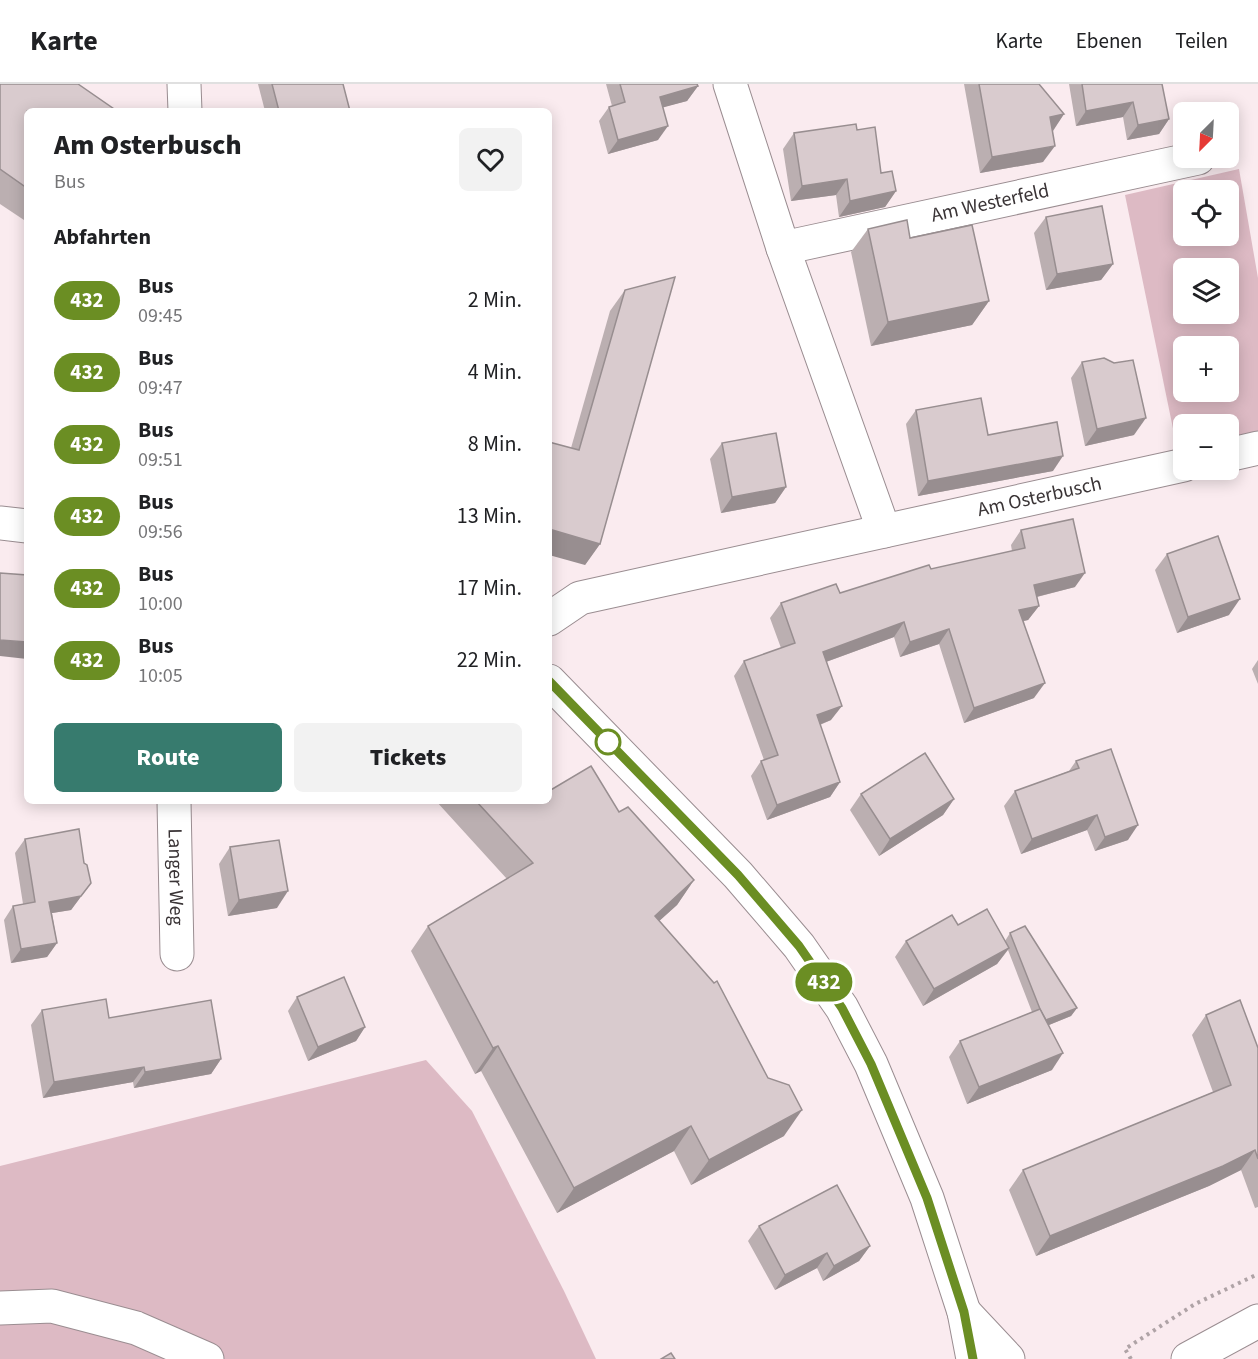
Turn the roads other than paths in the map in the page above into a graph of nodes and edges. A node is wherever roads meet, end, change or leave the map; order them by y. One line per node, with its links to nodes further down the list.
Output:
1 (184, 84): 3 (street)
2 (730, 84): 5 (street)
3 (186, 108)
4 (1173, 163): 5 (street, Am Westerfeld)
5 (783, 249): 11 (street)
6 (1258, 448): 7 (street)
7 (1239, 452)
8 (1173, 467): 11 (street, Am Osterbusch)
9 (0, 523): 10 (street)
10 (24, 526)
11 (884, 531): 12 (street, Am Osterbusch)
12 (552, 617)
13 (552, 684): 17 (street)
14 (174, 804): 15 (street, Langer Weg)
15 (177, 954)
16 (0, 1308): 19 (street)
17 (964, 1312): 20 (street); 21 (street)
18 (1258, 1321): 22 (street)
19 (207, 1359)
20 (973, 1359)
21 (1008, 1359)
22 (1188, 1359)

